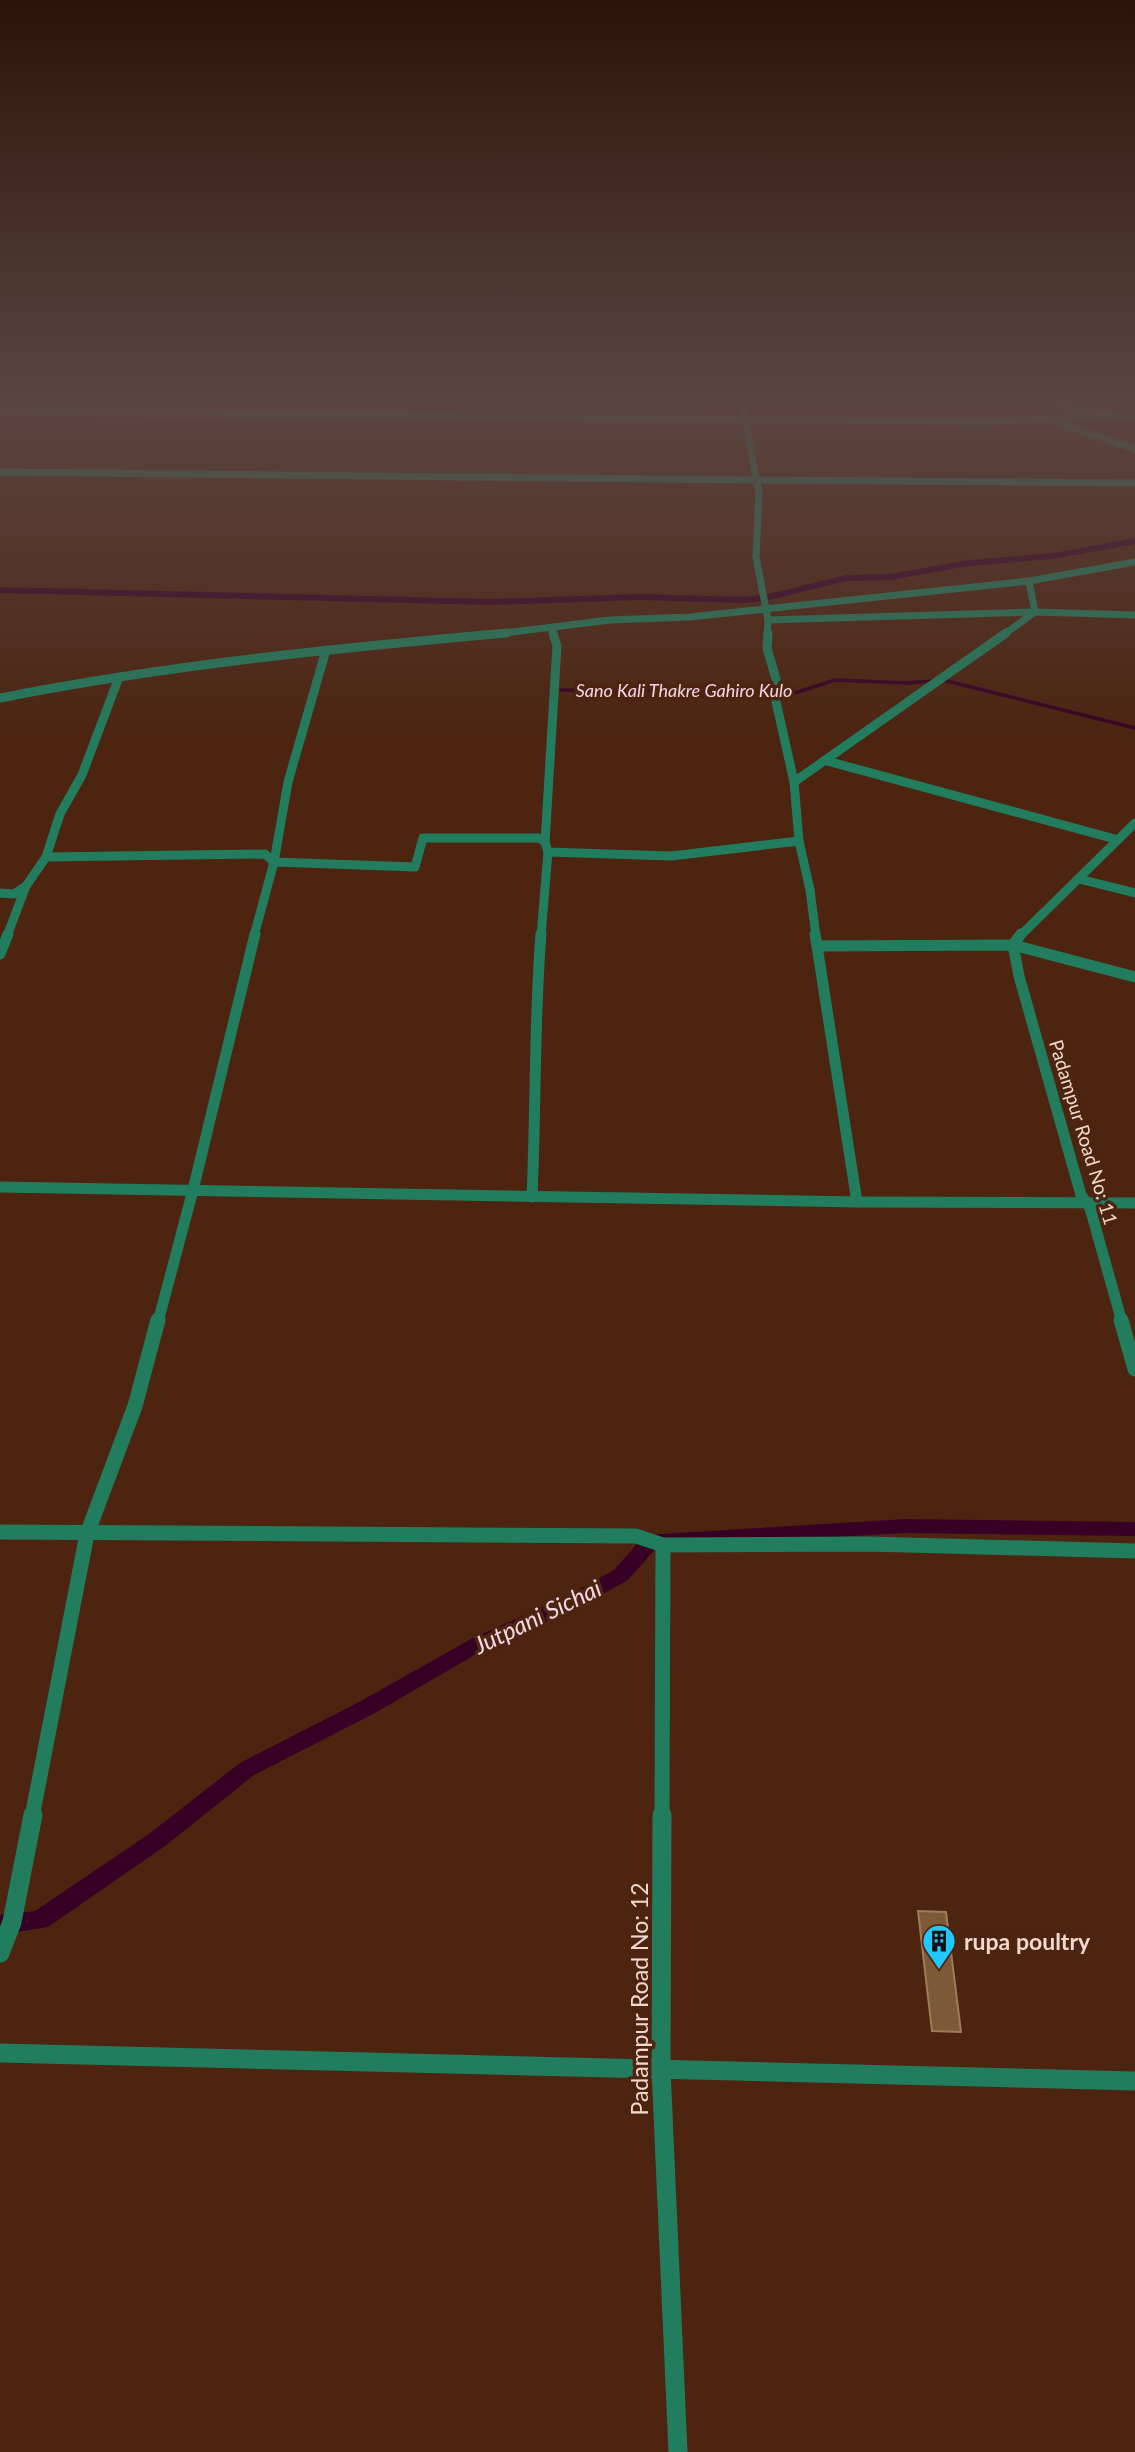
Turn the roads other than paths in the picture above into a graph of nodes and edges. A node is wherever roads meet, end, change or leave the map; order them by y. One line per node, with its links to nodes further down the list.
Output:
1 (758, 514): 4 (street)
2 (1135, 562): 3 (street)
3 (1029, 581): 4 (street); 5 (street)
4 (766, 608): 7 (street); 8 (street)
5 (1035, 612): 6 (street); 7 (street); 13 (street)
6 (1135, 615)
7 (768, 622): 11 (street)
8 (552, 629): 9 (street); 18 (street)
9 (326, 650): 10 (street); 20 (street)
10 (119, 677): 12 (street); 19 (street)
11 (775, 693): 14 (street)
12 (0, 698)
13 (827, 761): 14 (street); 16 (street)
14 (793, 782): 17 (street)
15 (1135, 823): 16 (street)
16 (1115, 839): 21 (street)
17 (799, 841): 18 (street); 26 (street)
18 (547, 847): 20 (street); 31 (street)
19 (46, 857): 20 (street); 22 (street)
20 (274, 862): 30 (street)
21 (1079, 879): 24 (street); 25 (street)
22 (26, 886): 23 (street); 27 (street)
23 (0, 893)
24 (1135, 893)
25 (1013, 945): 26 (street); 28 (street); 32 (street, Padampur Road No: 11)
26 (817, 946): 33 (street)
27 (0, 954)
28 (1135, 976)
29 (0, 1188): 30 (street)
30 (193, 1190): 31 (street); 37 (street)
31 (532, 1197): 33 (street)
32 (1086, 1201): 33 (street); 34 (street); 35 (street, Padampur Road No: 11)
33 (857, 1202)
34 (1135, 1203)
35 (1135, 1369)
36 (0, 1532): 37 (street)
37 (87, 1534): 38 (street); 40 (street)
38 (663, 1545): 39 (street); 42 (street, Padampur Road No: 12)
39 (1135, 1551)
40 (0, 1953)
41 (0, 2053): 42 (street)
42 (662, 2069): 43 (street); 44 (street, Padampur Road No: 12)
43 (1135, 2081)
44 (678, 2452)

